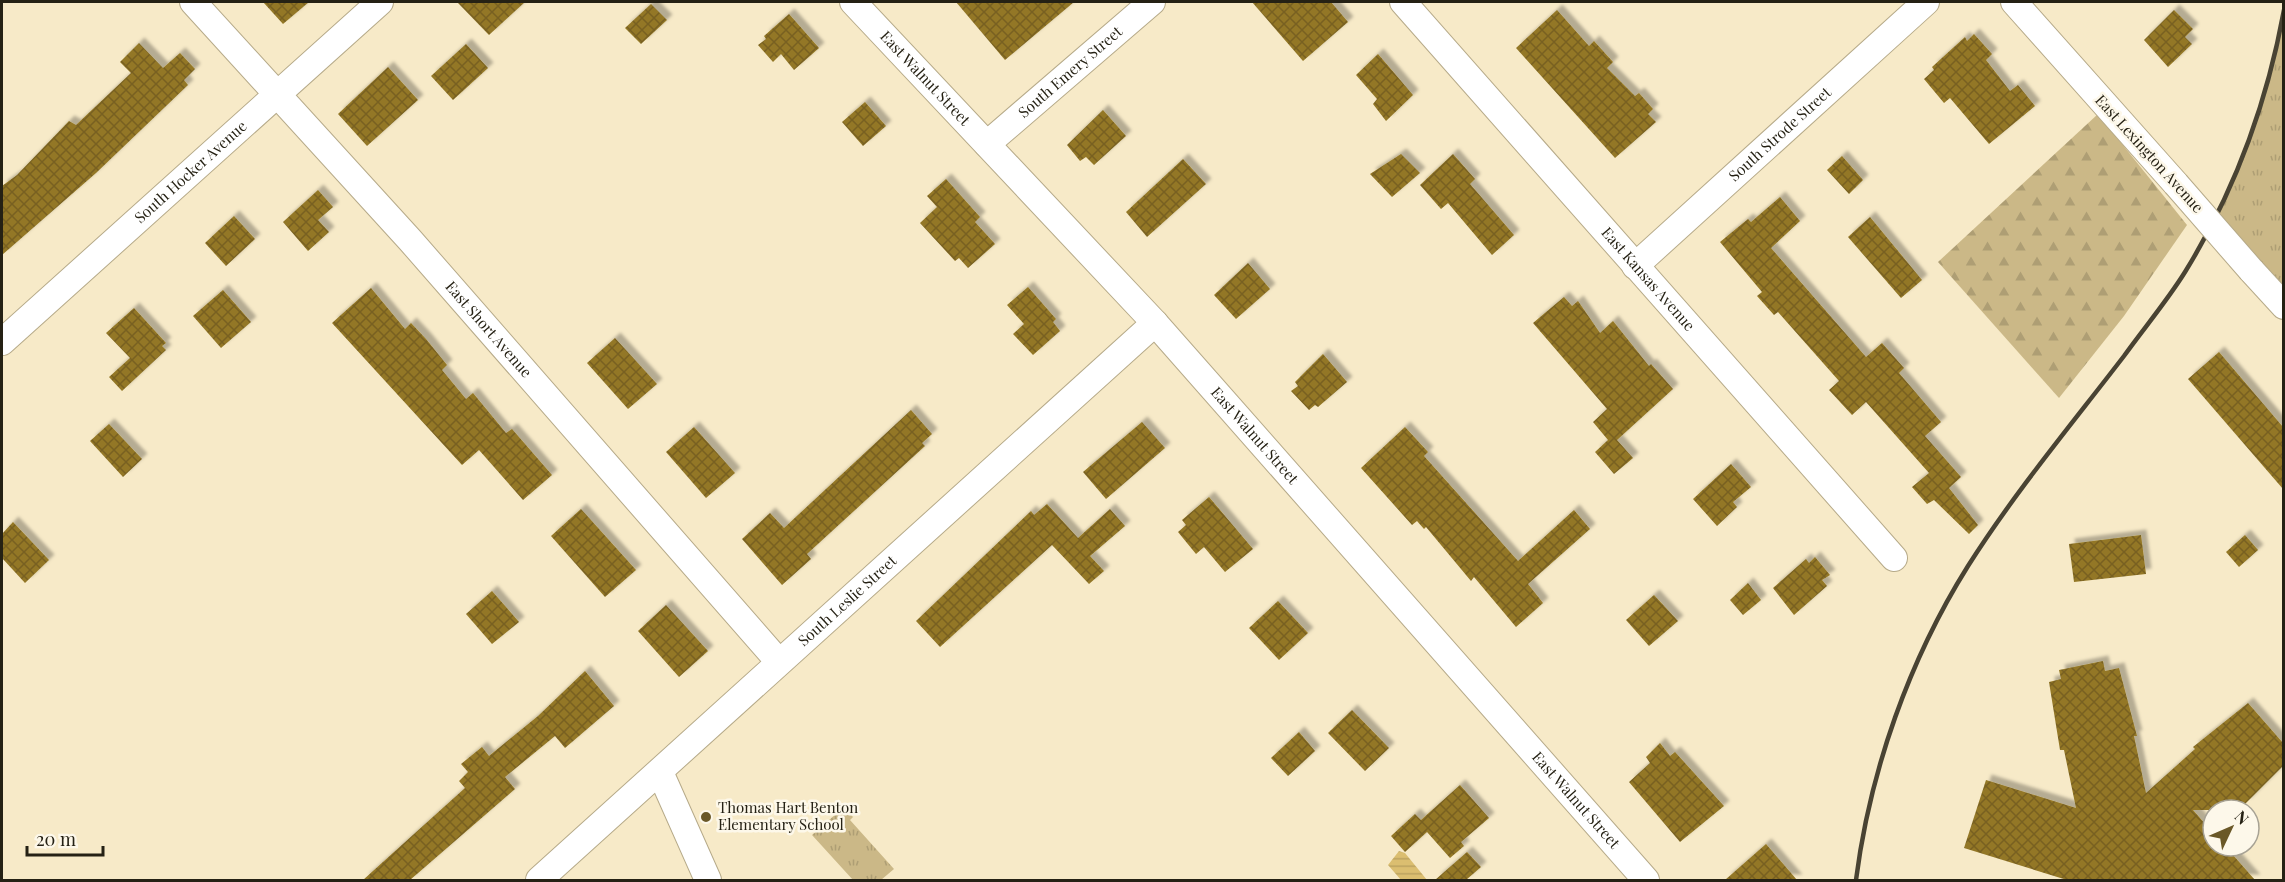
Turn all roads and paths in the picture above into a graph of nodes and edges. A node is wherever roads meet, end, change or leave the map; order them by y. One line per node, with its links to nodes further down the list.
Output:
1 (193, 2): 8 (street, East Short Avenue)
2 (380, 2): 8 (street, South Hocker Avenue)
3 (853, 2): 9 (street, East Walnut Street)
4 (1152, 2): 9 (street, South Emery Street)
5 (1403, 2): 10 (street, East Kansas Avenue)
6 (1926, 2): 10 (street, South Strode Street)
7 (2014, 2): 11 (street, East Lexington Avenue, bridge)
8 (277, 94): 13 (street, South Hocker Avenue); 15 (street, East Short Avenue)
9 (987, 144): 12 (street, East Walnut Street)
10 (1635, 266): 14 (street, East Kansas Avenue)
11 (2283, 306)
12 (1155, 323): 15 (street, South Leslie Street); 19 (street, East Walnut Street)
13 (2, 342)
14 (1894, 558)
15 (779, 662): 16 (street, South Leslie Street)
16 (660, 772): 17 (street, South Leslie Street); 18 (street)
17 (539, 880)
18 (708, 880)
19 (1646, 880)

